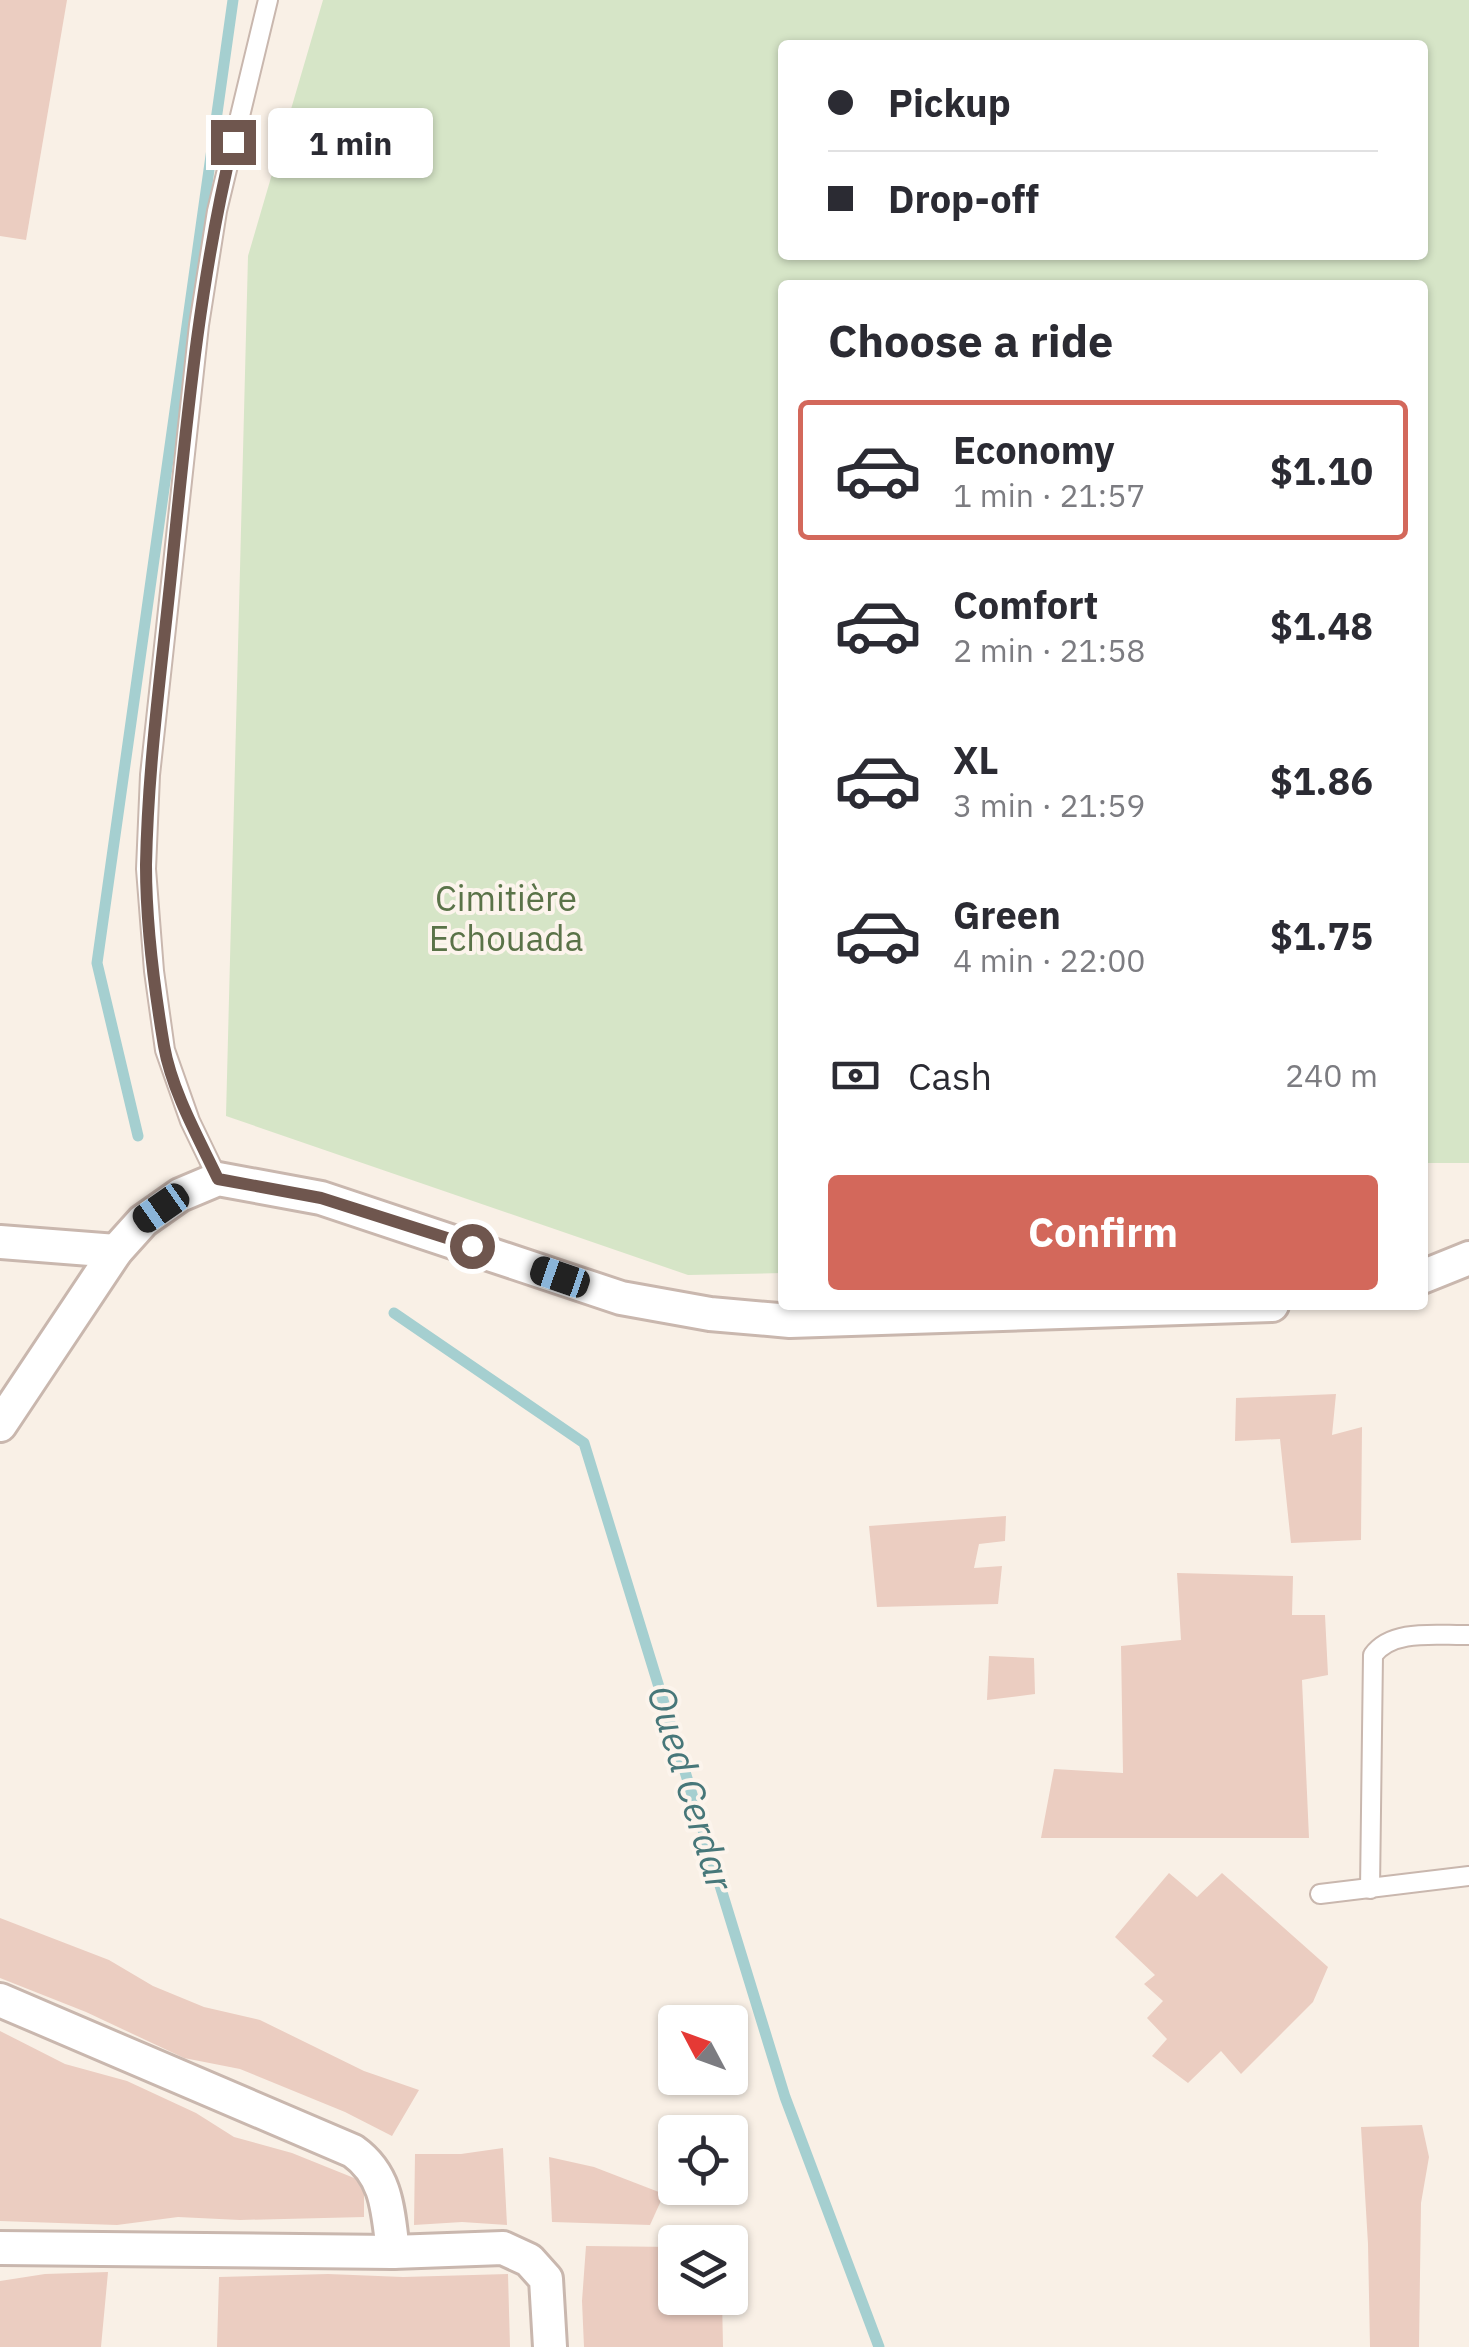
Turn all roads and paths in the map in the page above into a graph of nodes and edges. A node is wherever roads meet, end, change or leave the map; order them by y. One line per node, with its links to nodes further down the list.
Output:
1 (268, 0): 2 (lane)
2 (218, 1179): 4 (street); 7 (street)
3 (0, 1242): 4 (street)
4 (116, 1251): 8 (street)
5 (1469, 1258): 6 (street)
6 (1428, 1275)
7 (1121, 1310)
8 (0, 1425)
9 (1469, 1635): 11 (lane)
10 (1469, 1876): 11 (lane)
11 (1370, 1888): 12 (lane)
12 (1320, 1894)
13 (0, 2000): 15 (street)
14 (0, 2248): 15 (street)
15 (393, 2252): 16 (street)
16 (550, 2347)

